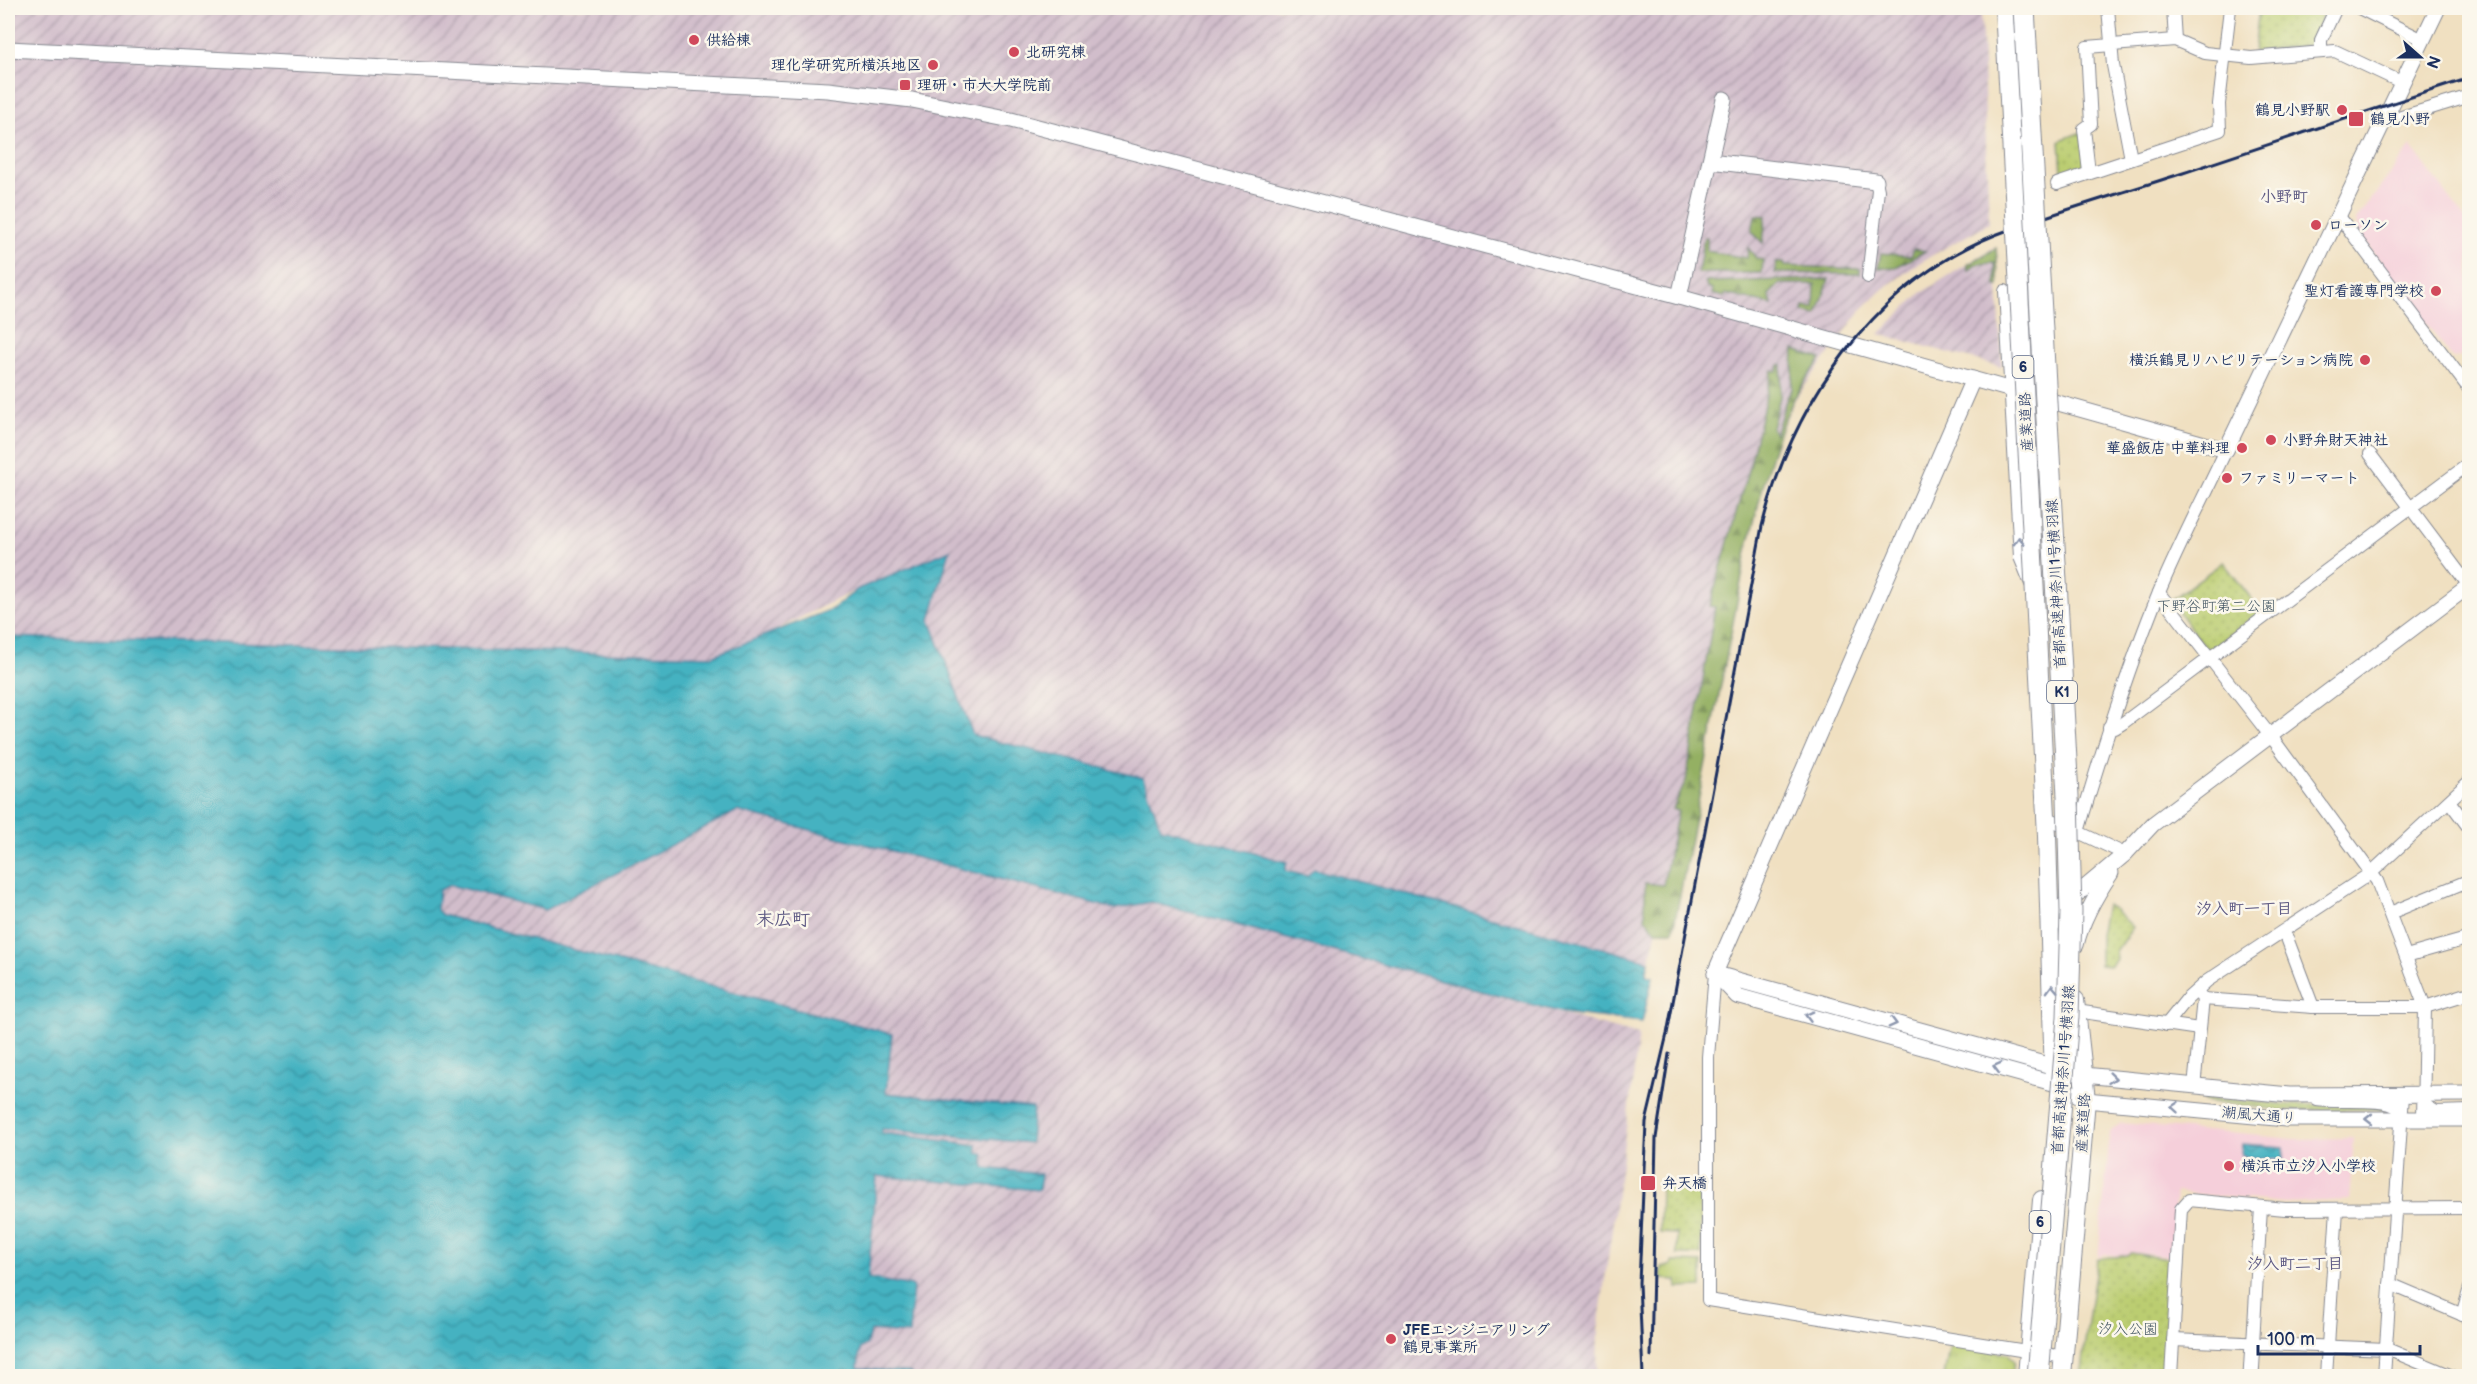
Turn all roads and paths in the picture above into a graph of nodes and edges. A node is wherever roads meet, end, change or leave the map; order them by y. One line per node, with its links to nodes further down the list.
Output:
1 (2004, 8): 38 (main road, 産業道路 / 6, bridge)
2 (2024, 8): 92 (highway, 首都高速神奈川1号横羽線 / K1, bridge)
3 (2037, 8): 93 (highway, 首都高速神奈川1号横羽線 / K1)
4 (2108, 8): 12 (street)
5 (2173, 8): 11 (street)
6 (2230, 8): 15 (street)
7 (2336, 8): 14 (street)
8 (2359, 8): 10 (street)
9 (2438, 8): 10 (street)
10 (2422, 39): 16 (street)
11 (2175, 40): 12 (street); 15 (street)
12 (2110, 44): 20 (street); 22 (street)
13 (8, 49): 28 (street)
14 (2321, 52): 15 (street); 16 (street)
15 (2224, 54): 20 (street)
16 (2401, 82): 19 (street)
17 (2469, 96): 19 (street)
18 (1724, 99): 21 (street)
19 (2382, 123): 25 (street)
20 (2131, 159): 22 (street)
21 (1710, 161): 23 (street); 28 (street)
22 (2089, 172): 24 (street)
23 (1876, 182): 26 (street)
24 (2057, 184)
25 (2338, 214): 31 (street); 32 (street)
26 (1868, 277)
27 (2005, 291): 30 (street)
28 (1679, 297): 29 (street)
29 (1973, 380): 30 (street); 58 (street)
30 (2010, 390): 32 (street); 38 (street, one-way to 30)
31 (2469, 390)
32 (2226, 450): 37 (street)
33 (2370, 454): 35 (street)
34 (2469, 463): 35 (street)
35 (2410, 507): 36 (street); 39 (street)
36 (2469, 586): 41 (street)
37 (2159, 593): 39 (street); 40 (street)
38 (2036, 596): 44 (main road, 産業道路 / 6)
39 (2210, 658): 40 (street); 41 (street)
40 (2109, 727): 46 (street)
41 (2269, 736): 48 (street); 49 (street)
42 (2469, 781): 43 (street)
43 (2449, 801): 45 (street); 49 (street)
44 (2046, 817): 46 (street); 47 (main road, 産業道路 / 6)
45 (2469, 829)
46 (2078, 832): 48 (street)
47 (2047, 836): 51 (main road, 産業道路 / 6); 53 (main road, 産業道路 / 6)
48 (2125, 854): 51 (street); 57 (street)
49 (2371, 873): 52 (street); 54 (street)
50 (2469, 880): 52 (street)
51 (2063, 906): 53 (street); 57 (main road, 産業道路 / 6)
52 (2390, 913): 56 (street)
53 (2050, 930): 66 (main road, 産業道路 / 6, one-way to 53)
54 (2282, 932): 60 (street); 62 (street)
55 (2469, 938): 56 (street)
56 (2406, 956): 61 (street)
57 (2071, 964): 63 (main road, 産業道路 / 6)
58 (1715, 973): 66 (street); 89 (street)
59 (2469, 993): 61 (street)
60 (2200, 994): 62 (street); 64 (street); 65 (street)
61 (2425, 1006): 62 (street); 72 (street)
62 (2313, 1007)
63 (2076, 1011): 64 (street); 67 (main road, 産業道路 / 6)
64 (2166, 1025): 65 (street)
65 (2199, 1029): 68 (street)
66 (2054, 1076): 67 (street, 潮風大通り); 73 (street, 潮風大通り); 89 (main road, 産業道路 / 6)
67 (2084, 1076): 68 (street, 潮風大通り, one-way to 68); 73 (main road, 産業道路 / 6)
68 (2194, 1087): 70 (street, 潮風大通り)
69 (2469, 1094): 72 (street, 潮風大通り)
70 (2289, 1095): 71 (street, 潮風大通り); 75 (street)
71 (2403, 1095): 72 (street, 潮風大通り); 75 (street)
72 (2423, 1095): 74 (street); 76 (street)
73 (2086, 1100): 75 (street, 潮風大通り, one-way to 73); 90 (main road, 産業道路 / 6)
74 (2469, 1111)
75 (2401, 1119): 76 (street, 潮風大通り); 81 (street)
76 (2423, 1119): 77 (street, 潮風大通り)
77 (2469, 1119)
78 (2261, 1207): 80 (street); 85 (street); 86 (street)
79 (2469, 1208): 81 (street)
80 (2337, 1209): 81 (street); 87 (street)
81 (2396, 1209): 82 (street)
82 (2390, 1284): 84 (street); 88 (street)
83 (2469, 1288): 84 (street)
84 (2466, 1316)
85 (2174, 1340): 86 (street); 95 (street)
86 (2253, 1343): 87 (street); 96 (street)
87 (2328, 1346): 88 (street); 97 (street)
88 (2386, 1349): 98 (street); 99 (street)
89 (2028, 1351): 90 (street); 91 (main road, 産業道路 / 6)
90 (2064, 1357): 94 (main road, 産業道路 / 6)
91 (2027, 1377)
92 (2038, 1377)
93 (2052, 1377)
94 (2062, 1377)
95 (2171, 1377)
96 (2251, 1377)
97 (2326, 1377)
98 (2384, 1377)
99 (2452, 1377)

